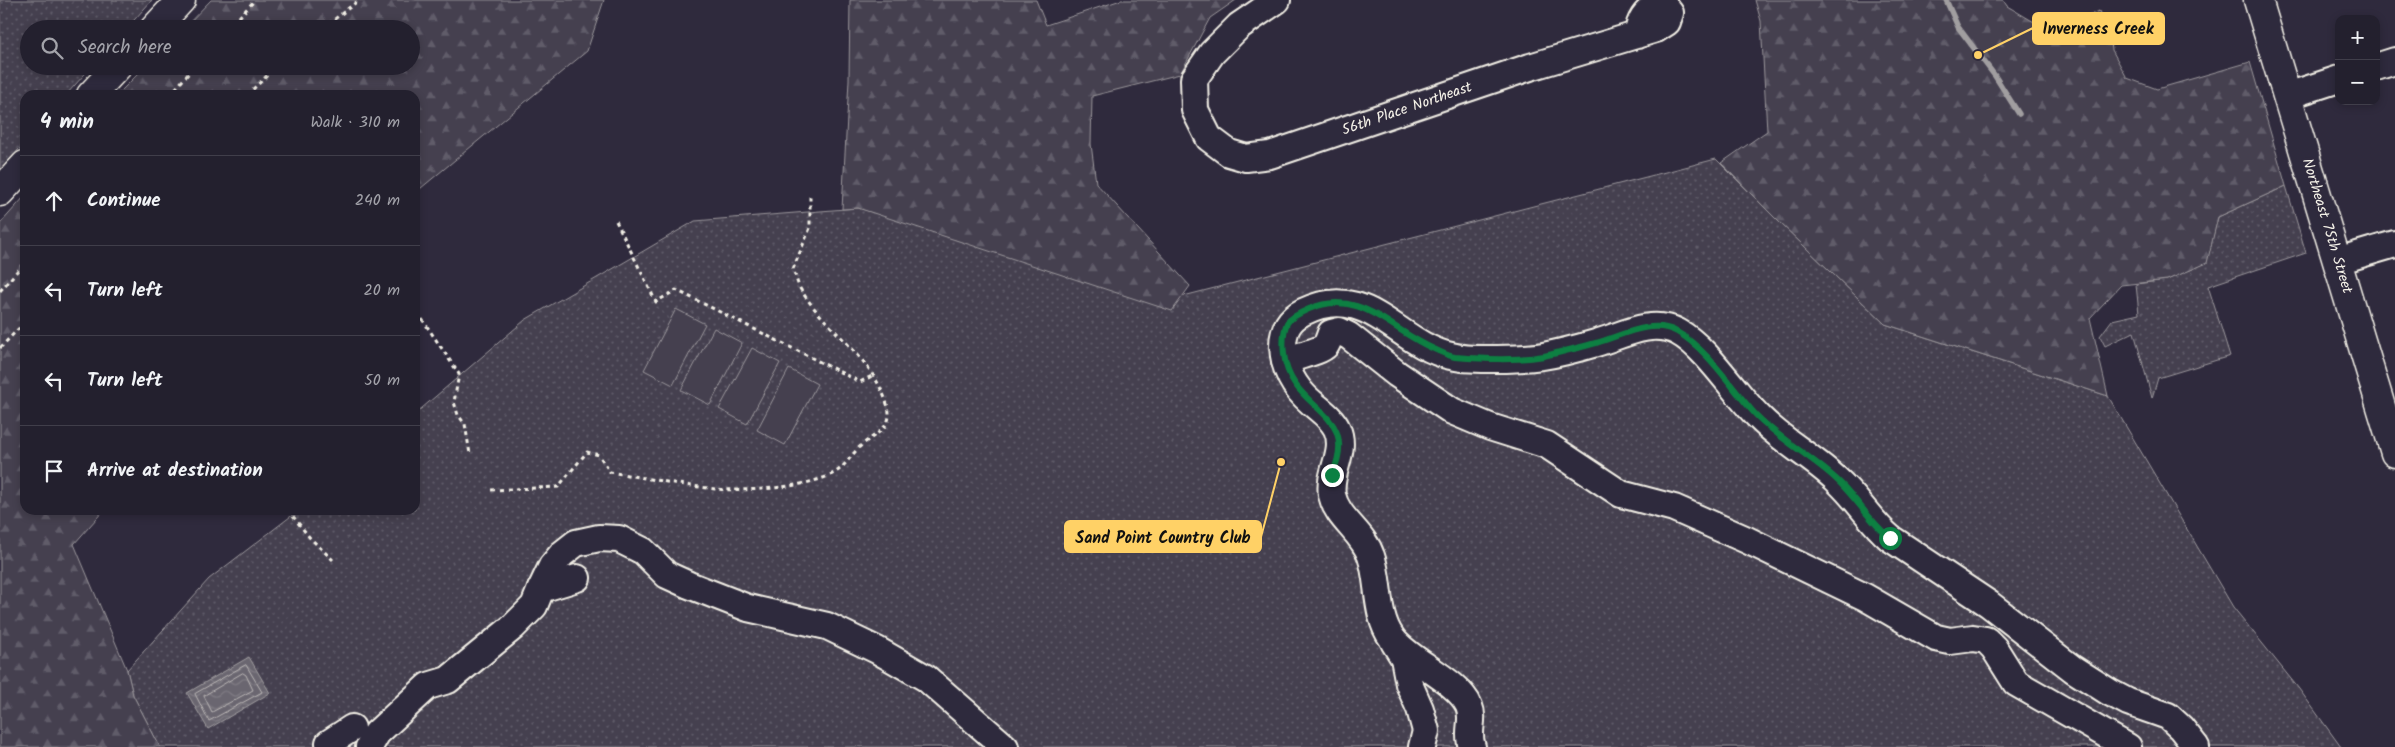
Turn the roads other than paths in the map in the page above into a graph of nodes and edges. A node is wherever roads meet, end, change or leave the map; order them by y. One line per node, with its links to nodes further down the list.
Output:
1 (181, 0): 4 (main road)
2 (1277, 0): 5 (street, 56th Place Northeast)
3 (2258, 0): 11 (main road, Northeast 75th Street)
4 (162, 20)
5 (1637, 34)
6 (2395, 62): 7 (street)
7 (2380, 66)
8 (110, 75): 10 (main road)
9 (2335, 80): 11 (street)
10 (96, 90)
11 (2287, 96): 15 (main road, Northeast 75th Street)
12 (20, 170): 13 (main road)
13 (0, 192)
14 (2395, 244): 15 (street)
15 (2337, 261): 17 (main road, Northeast 75th Street)
16 (1285, 362): 20 (street); 27 (street); 28 (street)
17 (2395, 452)
18 (578, 578): 19 (street)
19 (541, 588): 24 (street); 25 (street)
20 (1392, 638): 21 (street); 26 (street)
21 (1468, 743)
22 (331, 747): 23 (street)
23 (350, 747)
24 (369, 747)
25 (1004, 747)
26 (1422, 747)
27 (2128, 747)
28 (2196, 747)

